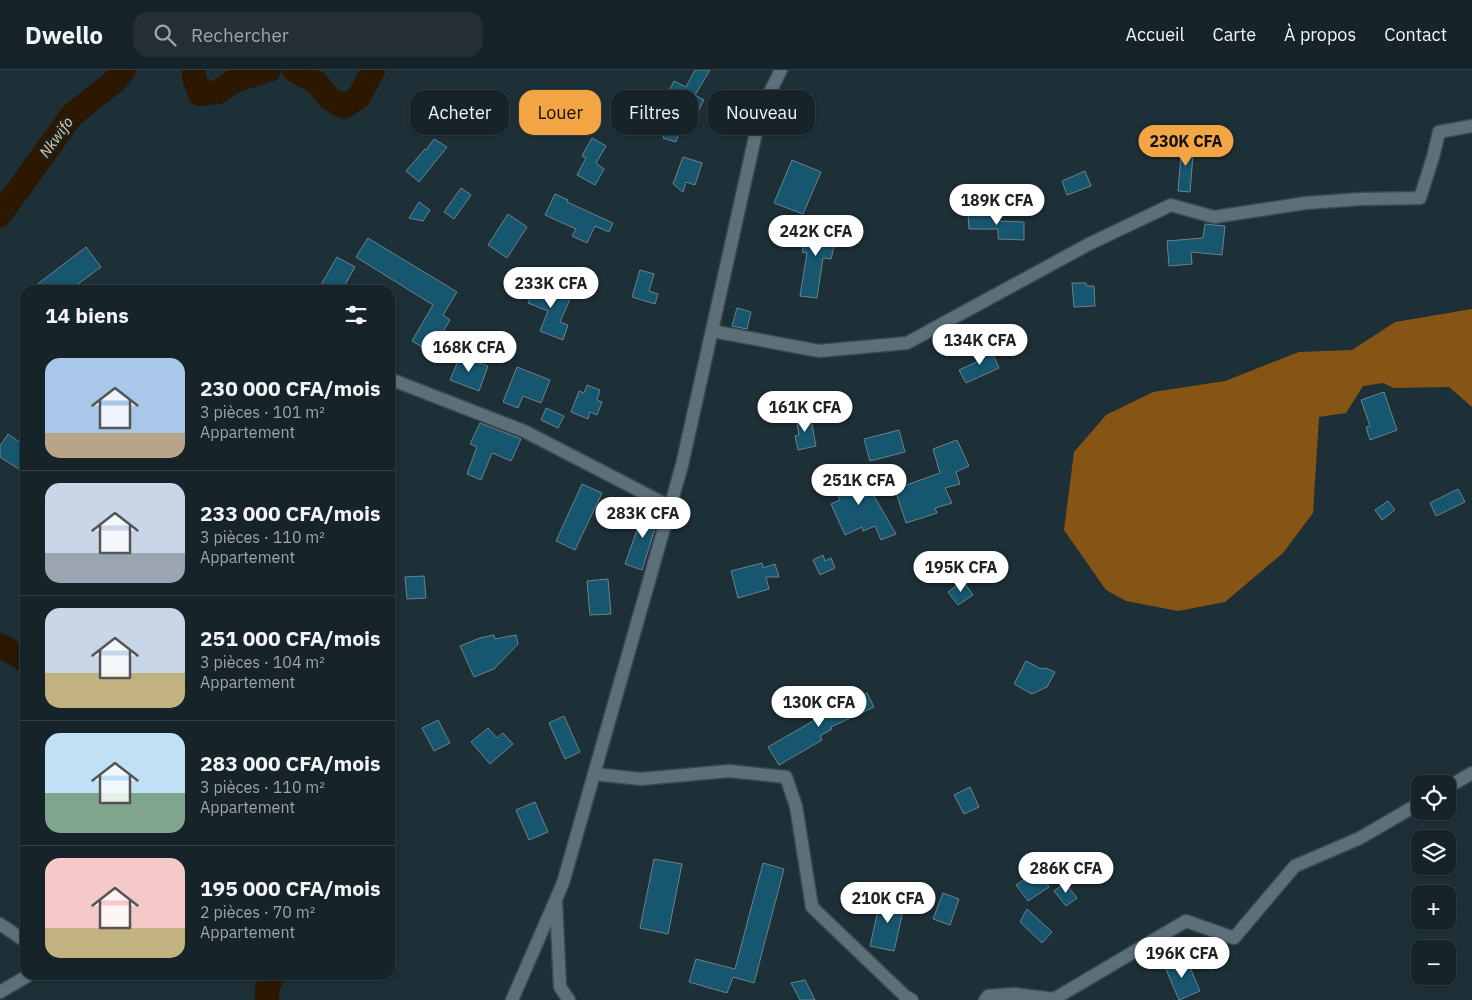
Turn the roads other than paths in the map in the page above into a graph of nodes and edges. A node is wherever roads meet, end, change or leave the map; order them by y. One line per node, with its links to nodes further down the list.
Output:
1 (781, 70): 3 (street)
2 (1472, 126): 3 (street)
3 (712, 331): 5 (street)
4 (395, 381): 5 (street)
5 (670, 507): 7 (street)
6 (1472, 773): 8 (street)
7 (594, 774): 10 (street); 17 (street)
8 (1456, 782)
9 (1411, 808): 18 (street)
10 (556, 899): 15 (street); 16 (street)
11 (0, 924): 12 (street)
12 (20, 938)
13 (20, 980): 14 (street)
14 (0, 992)
15 (512, 1000)
16 (569, 1000)
17 (912, 1000)
18 (985, 1000)

